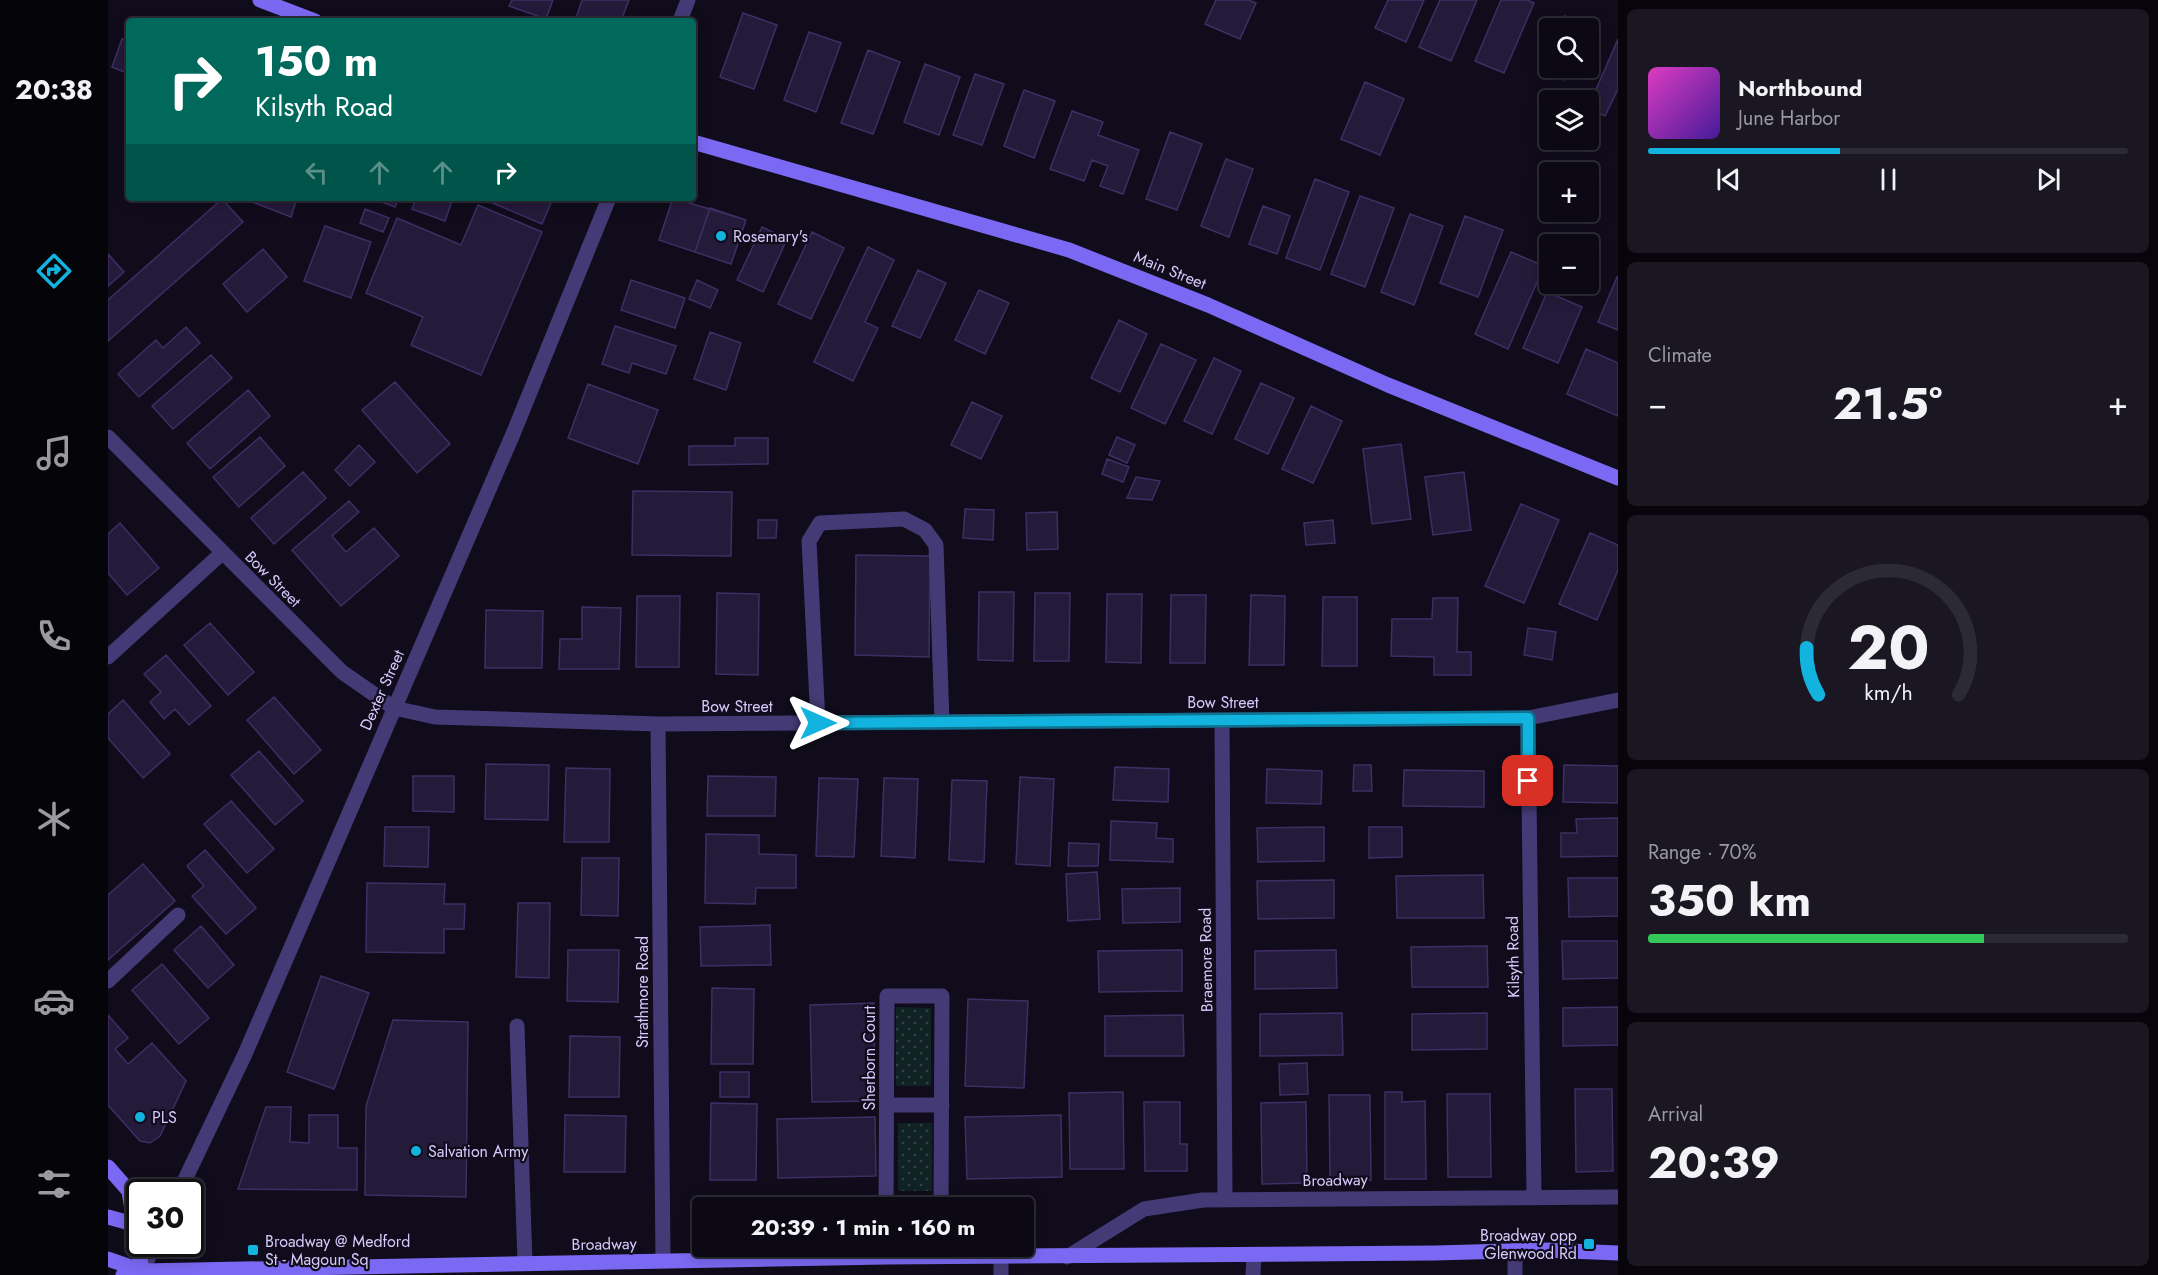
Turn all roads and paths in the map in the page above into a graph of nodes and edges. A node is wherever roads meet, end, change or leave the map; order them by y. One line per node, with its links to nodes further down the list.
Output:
1 (260, 0): 3 (main road)
2 (688, 0): 4 (street)
3 (307, 18)
4 (681, 18)
5 (696, 143): 8 (main road, Main Street)
6 (608, 201): 12 (street, Dexter Street)
7 (108, 437): 9 (street, Bow Street)
8 (1618, 478)
9 (222, 553): 10 (street); 12 (street, Bow Street)
10 (108, 657)
11 (1618, 700): 13 (street, Bow Street)
12 (394, 708): 17 (street, Bow Street); 24 (street, Dexter Street)
13 (1528, 718): 14 (street, Bow Street); 26 (street, Kilsyth Road)
14 (1222, 720): 15 (street, Bow Street); 30 (street, Braemore Road)
15 (942, 722): 16 (street, Bow Street); 16 (street)
16 (818, 723): 17 (street, Bow Street)
17 (658, 724): 43 (street, Strathmore Road)
18 (178, 915): 19 (street)
19 (108, 981)
20 (517, 1026): 44 (street)
21 (886, 1105): 22 (street); 22 (street, Sherborn Court); 27 (street, Sherborn Court)
22 (942, 1105): 28 (street, Sherborn Court)
23 (108, 1167): 25 (main road)
24 (185, 1179)
25 (126, 1188)
26 (1534, 1195): 29 (street, Broadway); 30 (street, Broadway)
27 (886, 1197)
28 (942, 1197)
29 (1618, 1197)
30 (1225, 1199): 40 (street, Broadway)
31 (108, 1217): 32 (main road)
32 (126, 1222)
33 (1515, 1250): 34 (main road, Broadway); 35 (main road, Broadway); 49 (street)
34 (1618, 1253)
35 (1254, 1255): 40 (main road, Broadway); 48 (street)
36 (142, 1257): 45 (main road)
37 (151, 1257): 45 (street)
38 (747, 1257): 43 (main road, Broadway)
39 (991, 1257): 41 (main road, Broadway)
40 (1067, 1257): 41 (main road, Broadway)
41 (1001, 1258): 47 (street)
42 (108, 1259): 45 (main road, Broadway)
43 (663, 1260): 44 (main road, Broadway)
44 (525, 1263): 45 (main road, Broadway)
45 (145, 1273): 46 (main road, Broadway)
46 (123, 1275)
47 (1001, 1275)
48 (1252, 1275)
49 (1515, 1275)

